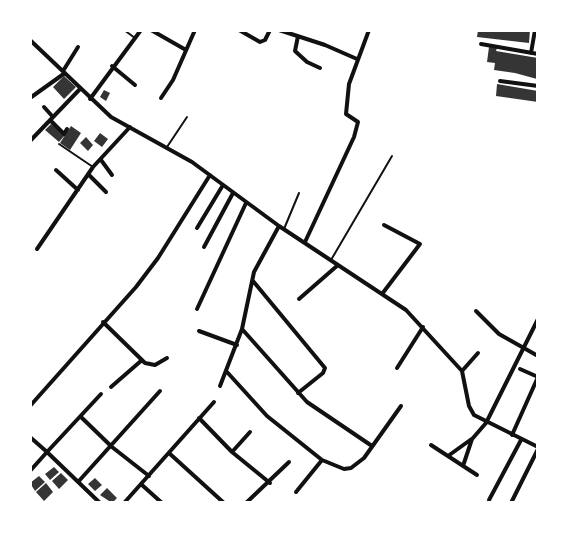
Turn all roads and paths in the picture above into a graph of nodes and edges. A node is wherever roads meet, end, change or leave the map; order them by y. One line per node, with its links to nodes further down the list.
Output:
1 (124, 30): 11 (lane)
2 (141, 30): 11 (street)
3 (151, 30): 15 (street)
4 (195, 30): 15 (street)
5 (239, 30): 6 (street)
6 (270, 30)
7 (279, 30): 10 (street)
8 (369, 30): 18 (street)
9 (535, 30): 16 (street)
10 (298, 36): 18 (street); 20 (street)
11 (135, 38): 19 (street)
12 (30, 40): 21 (street)
13 (481, 44): 16 (street)
14 (78, 47): 21 (street)
15 (186, 50): 27 (street)
16 (531, 53): 17 (street)
17 (538, 54)
18 (357, 59): 53 (street)
19 (112, 66): 23 (street); 28 (street)
20 (320, 68)
21 (64, 72): 25 (street); 26 (street)
22 (500, 81): 24 (street)
23 (135, 85)
24 (538, 86)
25 (80, 89): 28 (street); 31 (street)
26 (30, 98)
27 (161, 98)
28 (90, 99): 32 (street)
29 (44, 106): 31 (street)
30 (187, 117): 36 (lane)
31 (52, 119): 33 (street); 34 (street)
32 (130, 128): 36 (street); 38 (street)
33 (67, 129)
34 (30, 141)
35 (59, 144): 39 (lane)
36 (167, 147): 43 (street)
37 (392, 156): 56 (lane)
38 (101, 160): 39 (street); 42 (street)
39 (93, 167): 41 (street)
40 (56, 170): 45 (street)
41 (88, 174): 45 (street); 46 (street)
42 (112, 175)
43 (211, 175): 44 (street); 64 (street)
44 (223, 185): 47 (street); 52 (street)
45 (78, 190): 55 (street)
46 (106, 192)
47 (233, 193): 49 (street); 54 (street)
48 (299, 193): 51 (lane)
49 (246, 203): 51 (street); 61 (street)
50 (384, 225): 59 (street)
51 (281, 227): 53 (street); 58 (street)
52 (197, 228)
53 (305, 242): 56 (street)
54 (204, 247)
55 (38, 249)
56 (331, 260): 57 (street)
57 (338, 265): 59 (street); 60 (street)
58 (252, 280): 66 (street); 82 (street)
59 (382, 294): 65 (street)
60 (299, 299)
61 (196, 309)
62 (476, 311): 69 (street)
63 (538, 319): 69 (street)
64 (103, 322): 73 (street); 85 (street)
65 (423, 327): 74 (street); 76 (street)
66 (242, 329): 68 (street); 82 (street)
67 (199, 331): 68 (street)
68 (237, 345): 77 (street)
69 (523, 349): 71 (street); 89 (street)
70 (478, 353): 76 (street)
71 (538, 356)
72 (167, 358): 73 (street)
73 (142, 360): 80 (street)
74 (397, 368)
75 (520, 369): 78 (street)
76 (462, 371): 89 (street)
77 (227, 372): 79 (street); 103 (street)
78 (538, 377): 91 (street)
79 (220, 386)
80 (111, 387)
81 (160, 391): 97 (street)
82 (298, 393): 96 (street)
83 (101, 394): 87 (street)
84 (214, 402): 88 (street)
85 (30, 406)
86 (401, 406): 96 (street)
87 (81, 417): 97 (street); 99 (street)
88 (199, 418): 100 (street); 101 (street)
89 (486, 423): 91 (street); 93 (street)
90 (250, 432): 100 (street)
91 (512, 435): 94 (street)
92 (30, 437): 99 (street)
93 (472, 438): 102 (street); 105 (street)
94 (521, 440): 98 (street); 113 (street)
95 (430, 445): 102 (street)
96 (373, 446): 103 (street)
97 (112, 447): 108 (street); 109 (street)
98 (538, 448): 119 (street)
99 (47, 452): 106 (street); 109 (street)
100 (232, 452): 110 (street)
101 (169, 453): 108 (street); 117 (street)
102 (448, 456): 105 (street)
103 (322, 460): 112 (street)
104 (289, 462): 110 (street)
105 (463, 466): 107 (street)
106 (30, 471)
107 (477, 475)
108 (149, 476): 111 (street)
109 (78, 482): 114 (street)
110 (270, 483): 118 (street)
111 (142, 485): 115 (street); 116 (street)
112 (296, 492)
113 (489, 500)
114 (100, 503)
115 (124, 503)
116 (162, 503)
117 (224, 503)
118 (246, 503)
119 (511, 503)

